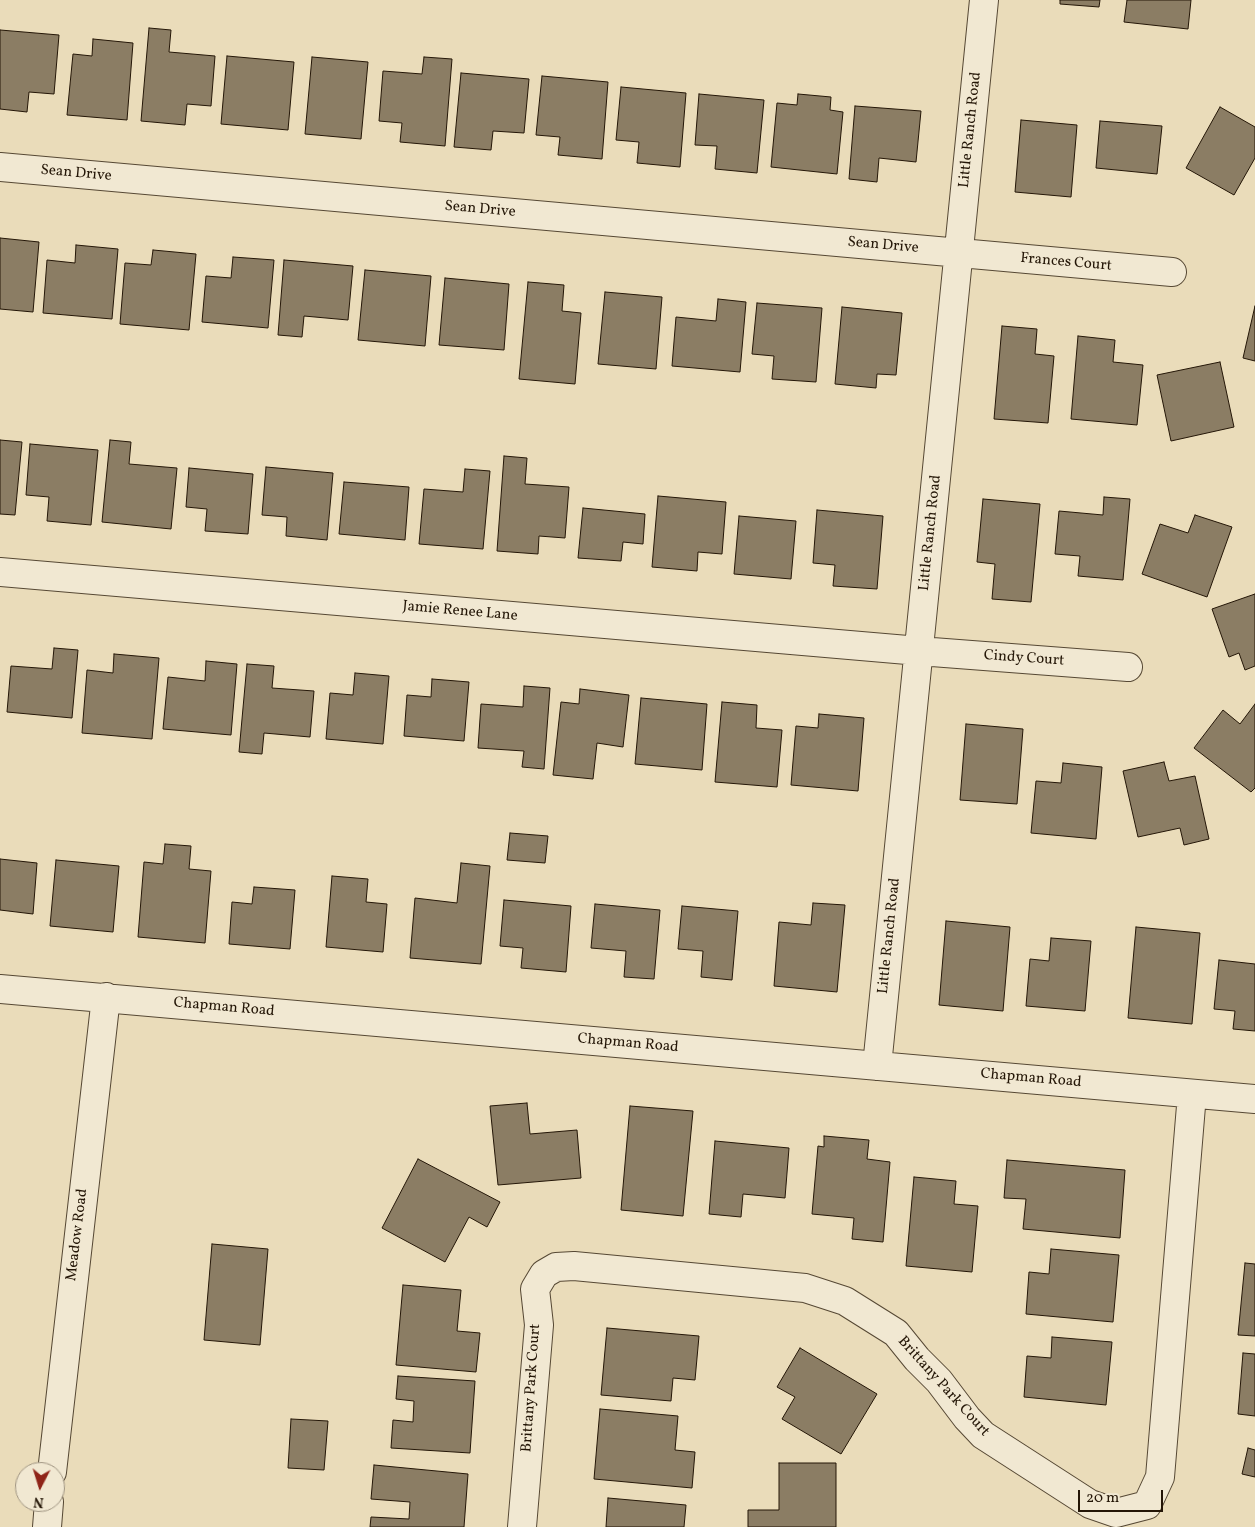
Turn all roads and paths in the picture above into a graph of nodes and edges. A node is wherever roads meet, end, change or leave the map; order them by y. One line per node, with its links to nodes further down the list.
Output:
1 (984, 0): 3 (street, Little Ranch Road)
2 (0, 167): 3 (street, Sean Drive)
3 (959, 253): 4 (street, Frances Court); 6 (street, Little Ranch Road)
4 (1172, 272)
5 (0, 572): 6 (street, Jamie Renee Lane)
6 (919, 651): 7 (street, Cindy Court); 10 (street, Little Ranch Road)
7 (1128, 667)
8 (0, 989): 9 (street, Chapman Road)
9 (106, 997): 10 (street, Chapman Road); 13 (street, Meadow Road)
10 (877, 1066): 11 (street, Chapman Road)
11 (1192, 1094): 12 (street, Chapman Road); 16 (street, Brittany Park Court)
12 (1255, 1099)
13 (53, 1462)
14 (48, 1512): 15 (street)
15 (46, 1527)
16 (522, 1527)

